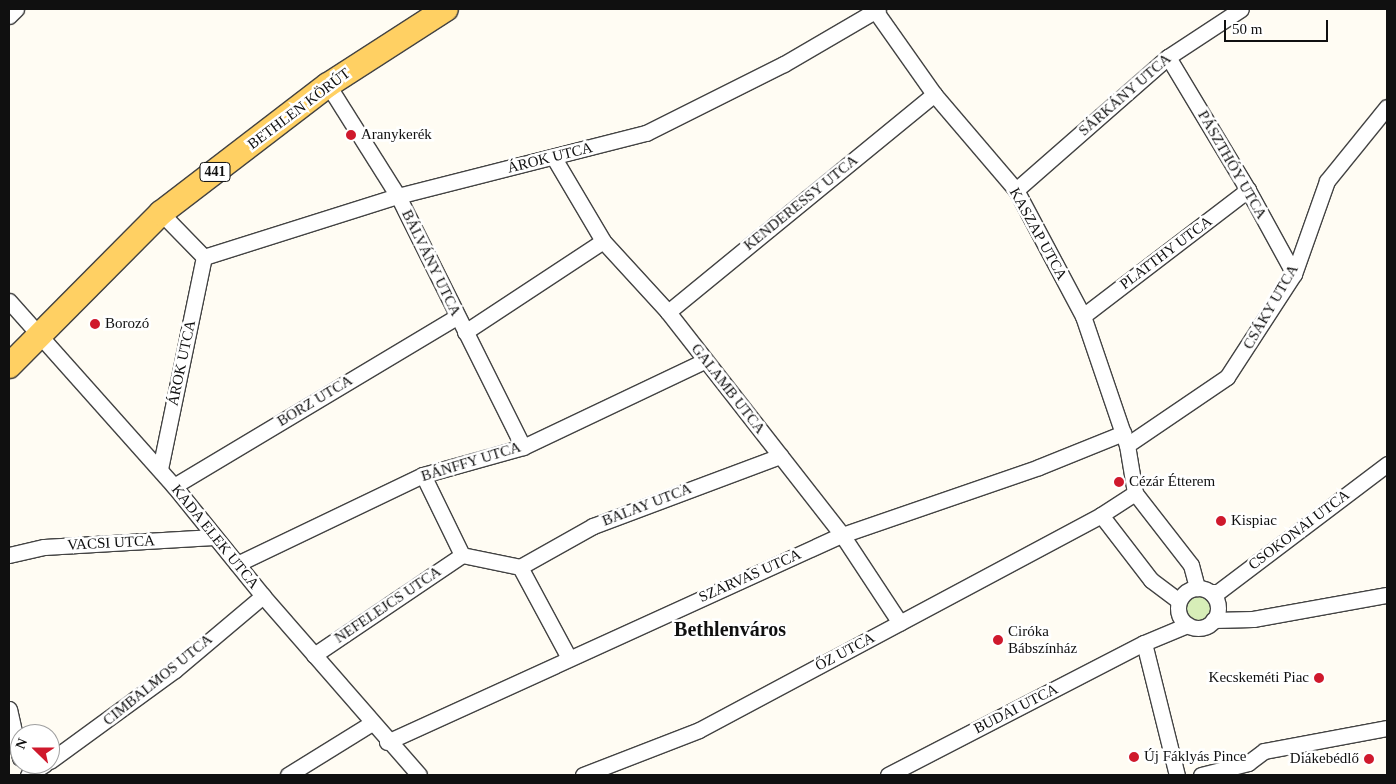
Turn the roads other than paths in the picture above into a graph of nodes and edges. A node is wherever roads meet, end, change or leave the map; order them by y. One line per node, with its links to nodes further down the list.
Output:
1 (16, 9): 5 (street)
2 (446, 9): 7 (main road, BETHLEN KÖRÚT / 441)
3 (876, 9): 8 (street, KASZAP UTCA); 10 (street, ÁROK UTCA)
4 (1241, 9): 6 (street, SÁRKÁNY UTCA)
5 (9, 16)
6 (1168, 57): 11 (street, SÁRKÁNY UTCA); 12 (street, PÁSZTHÓY UTCA)
7 (328, 85): 13 (street, BÁLVÁNY UTCA); 14 (main road, BETHLEN KÖRÚT / 441)
8 (934, 94): 11 (street, KASZAP UTCA); 19 (street, KENDERESSY UTCA)
9 (1387, 107): 17 (street, CSÁKY UTCA)
10 (554, 158): 13 (street, ÁROK UTCA); 15 (street, GALAMB UTCA)
11 (1016, 190): 20 (street, KASZAP UTCA)
12 (1248, 190): 17 (street, PÁSZTHÓY UTCA); 20 (street, PLATTHY UTCA)
13 (398, 196): 16 (street, ÁROK UTCA); 21 (street, BÁLVÁNY UTCA)
14 (161, 213): 16 (street); 23 (main road, BETHLEN KÖRÚT / 441)
15 (603, 240): 19 (street, GALAMB UTCA); 22 (street)
16 (204, 257): 30 (street, ÁROK UTCA)
17 (1294, 274): 26 (street, CSÁKY UTCA)
18 (9, 301): 23 (street, KADA ELEK UTCA)
19 (668, 312): 24 (street, GALAMB UTCA)
20 (1083, 316): 26 (street, KASZAP UTCA)
21 (456, 317): 22 (street, BÁLVÁNY UTCA); 32 (street, BORZ UTCA)
22 (465, 332): 27 (street, BÁLVÁNY UTCA)
23 (38, 338): 25 (main road, BETHLEN KÖRÚT / 441); 30 (street, KADA ELEK UTCA)
24 (704, 361): 27 (street, BÁNFFY UTCA); 28 (street, GALAMB UTCA)
25 (9, 366)
26 (1125, 439): 33 (street, KASZAP UTCA); 35 (street, SZARVAS UTCA)
27 (522, 447): 31 (street, BÁNFFY UTCA)
28 (780, 456): 35 (street, GALAMB UTCA); 40 (street, BALAY UTCA)
29 (1387, 464): 41 (street, CSOKONAI UTCA)
30 (160, 469): 32 (street, KADA ELEK UTCA)
31 (423, 475): 38 (street); 39 (street, BÁNFFY UTCA)
32 (174, 486): 36 (street, KADA ELEK UTCA)
33 (1135, 493): 34 (street); 41 (street, KASZAP UTCA)
34 (1101, 515): 44 (street); 46 (street, ŐZ UTCA)
35 (842, 534): 46 (street, GALAMB UTCA); 50 (street, SZARVAS UTCA)
36 (214, 537): 37 (street, VACSI UTCA); 39 (street, KADA ELEK UTCA)
37 (9, 555)
38 (462, 555): 40 (street); 49 (street, NEFELEJCS UTCA)
39 (237, 564): 43 (street, KADA ELEK UTCA)
40 (520, 567): 50 (street)
41 (1203, 590): 44 (street); 45 (street)
42 (1387, 595): 45 (street)
43 (263, 596): 49 (street, KADA ELEK UTCA); 56 (street, CIMBALMOS UTCA)
44 (1178, 606): 47 (street); 48 (street, BUDAI UTCA)
45 (1213, 620): 47 (street)
46 (900, 623): 59 (street, ŐZ UTCA)
47 (1187, 625): 48 (street, BUDAI UTCA)
48 (1144, 643): 60 (street, BUDAI UTCA); 61 (street)
49 (314, 655): 52 (street, KADA ELEK UTCA)
50 (569, 658): 55 (street, SZARVAS UTCA)
51 (9, 709): 53 (street)
52 (372, 723): 55 (street, KADA ELEK UTCA); 57 (street)
53 (12, 724)
54 (1387, 728): 62 (street)
55 (387, 742): 58 (street, KADA ELEK UTCA)
56 (60, 754)
57 (288, 775)
58 (418, 775)
59 (583, 775)
60 (888, 775)
61 (1178, 775)
62 (1201, 775)

